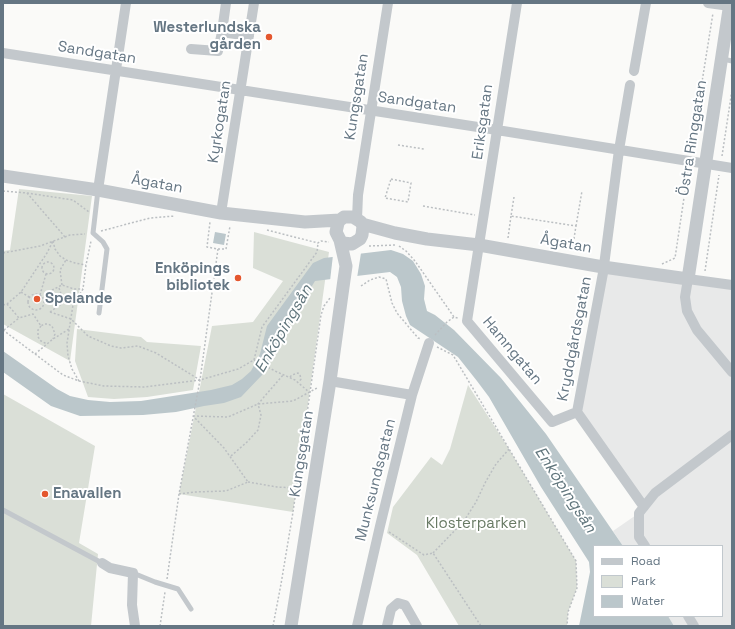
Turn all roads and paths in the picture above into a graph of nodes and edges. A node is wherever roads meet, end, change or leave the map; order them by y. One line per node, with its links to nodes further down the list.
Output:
1 (126, 3): 14 (street)
2 (226, 3): 9 (street)
3 (254, 3): 10 (street, Kyrkogatan)
4 (388, 3): 19 (street, Kungsgatan)
5 (517, 3): 20 (street, Eriksgatan)
6 (646, 3): 15 (street)
7 (708, 3): 8 (street)
8 (730, 4): 13 (street, Östra Ringgatan)
9 (222, 32): 10 (street); 11 (street)
10 (249, 36): 18 (street, Kyrkogatan)
11 (191, 49)
12 (3, 53): 14 (street, Sandgatan)
13 (727, 60): 24 (street, Östra Ringgatan)
14 (115, 71): 18 (street, Sandgatan); 28 (street)
15 (634, 71)
16 (630, 85): 23 (street, Kryddgårdsgatan)
17 (732, 90): 25 (path)
18 (240, 91): 19 (street, Sandgatan); 38 (street, Kyrkogatan)
19 (372, 111): 20 (street, Sandgatan); 40 (street, Kungsgatan)
20 (497, 130): 23 (street, Sandgatan); 39 (street, Eriksgatan)
21 (398, 145): 22 (path)
22 (424, 149)
23 (619, 150): 24 (street, Sandgatan); 60 (street, Kryddgårdsgatan)
24 (704, 164): 25 (street, Sandgatan); 64 (street, Östra Ringgatan)
25 (720, 167): 26 (street, Sandgatan); 65 (path)
26 (732, 168)
27 (3, 176): 28 (street, Ågatan)
28 (98, 190): 35 (lane); 38 (street, Ågatan)
29 (3, 191): 31 (path)
30 (582, 191): 42 (path)
31 (27, 193): 35 (path); 45 (path)
32 (514, 197): 37 (path)
33 (385, 198): 33 (path)
34 (423, 206): 39 (path)
35 (94, 216): 44 (lane)
36 (177, 216): 44 (path)
37 (511, 216): 42 (path); 46 (path)
38 (221, 217): 41 (street, Ågatan); 53 (path); 53 (path)
39 (484, 217): 50 (street, Eriksgatan)
40 (352, 220): 41 (street, Ågatan); 47 (street, Ågatan); 52 (street); 52 (street)
41 (305, 222): 52 (street, Ågatan)
42 (576, 226): 55 (path)
43 (260, 228): 49 (path)
44 (93, 233): 45 (path); 59 (path); 81 (lane)
45 (65, 237): 48 (path)
46 (508, 238)
47 (397, 239): 50 (street, Ågatan); 51 (path); 52 (street, Ågatan); 52 (path); 83 (path)
48 (54, 241): 54 (path); 56 (path); 57 (path)
49 (318, 243): 52 (path); 94 (path)
50 (479, 245): 60 (street, Ågatan); 107 (street, Hamngatan)
51 (406, 246)
52 (348, 248): 100 (street, Kungsgatan)
53 (218, 249): 98 (path)
54 (3, 253)
55 (572, 253)
56 (66, 260): 59 (path); 62 (path)
57 (40, 263): 58 (path); 71 (path)
58 (43, 265): 61 (path); 63 (path)
59 (86, 265): 70 (path)
60 (604, 267): 64 (street, Ågatan); 105 (street, Kryddgårdsgatan)
61 (54, 270): 62 (path); 63 (path)
62 (60, 270): 66 (path)
63 (46, 274): 72 (path)
64 (688, 279): 65 (street, Ågatan); 95 (street)
65 (703, 281): 67 (street, Ågatan)
66 (62, 285): 69 (path); 70 (path)
67 (732, 285)
68 (361, 286): 91 (path)
69 (58, 288): 75 (path); 76 (path)
70 (83, 290): 79 (path)
71 (20, 292): 74 (path); 77 (path)
72 (40, 295): 74 (path); 75 (path)
73 (331, 297): 102 (path)
74 (29, 298): 80 (path)
75 (44, 302): 80 (path)
76 (64, 302): 79 (path); 85 (path)
77 (7, 304): 78 (path); 84 (path)
78 (3, 305)
79 (73, 305): 85 (path)
80 (36, 310): 82 (path)
81 (100, 313)
82 (33, 314): 84 (path); 87 (path)
83 (454, 317)
84 (19, 318): 89 (path)
85 (71, 319): 88 (path); 98 (path)
86 (447, 322): 91 (path)
87 (40, 326): 90 (path); 92 (path)
88 (69, 329): 90 (path); 99 (path)
89 (3, 330): 93 (path)
90 (53, 339): 92 (path)
91 (430, 341): 103 (street, Munksundsgatan); 109 (path)
92 (47, 344): 93 (path)
93 (35, 355): 99 (path)
94 (254, 360): 96 (path); 98 (path)
95 (732, 372)
96 (283, 375): 97 (path); 104 (path)
97 (290, 378): 101 (path); 101 (path)
98 (200, 380): 99 (path); 106 (path)
99 (79, 381)
100 (330, 381): 102 (path); 103 (street); 127 (street, Kungsgatan)
101 (299, 383): 102 (path)
102 (310, 392): 104 (path); 112 (path)
103 (412, 395): 116 (street, Munksundsgatan)
104 (258, 404): 106 (path); 110 (path)
105 (576, 412): 107 (street, Kryddgårdsgatan); 115 (street)
106 (193, 416): 110 (path); 113 (path)
107 (552, 422)
108 (732, 435): 115 (street)
109 (509, 449): 118 (path); 132 (path)
110 (230, 456): 111 (path)
111 (248, 482): 112 (path); 113 (path)
112 (296, 488): 126 (path)
113 (179, 494): 121 (path)
114 (3, 510): 119 (lane)
115 (641, 510): 117 (street)
116 (380, 526): 118 (path); 128 (street, Munksundsgatan)
117 (644, 545)
118 (433, 553): 131 (path)
119 (102, 563): 120 (street)
120 (133, 573): 121 (lane); 124 (street)
121 (166, 585): 122 (lane); 125 (path)
122 (191, 609)
123 (689, 617): 133 (street)
124 (135, 626)
125 (160, 626)
126 (272, 626)
127 (291, 626)
128 (357, 626)
129 (387, 626): 130 (street)
130 (417, 626)
131 (481, 626)
132 (567, 626)
133 (694, 626)

